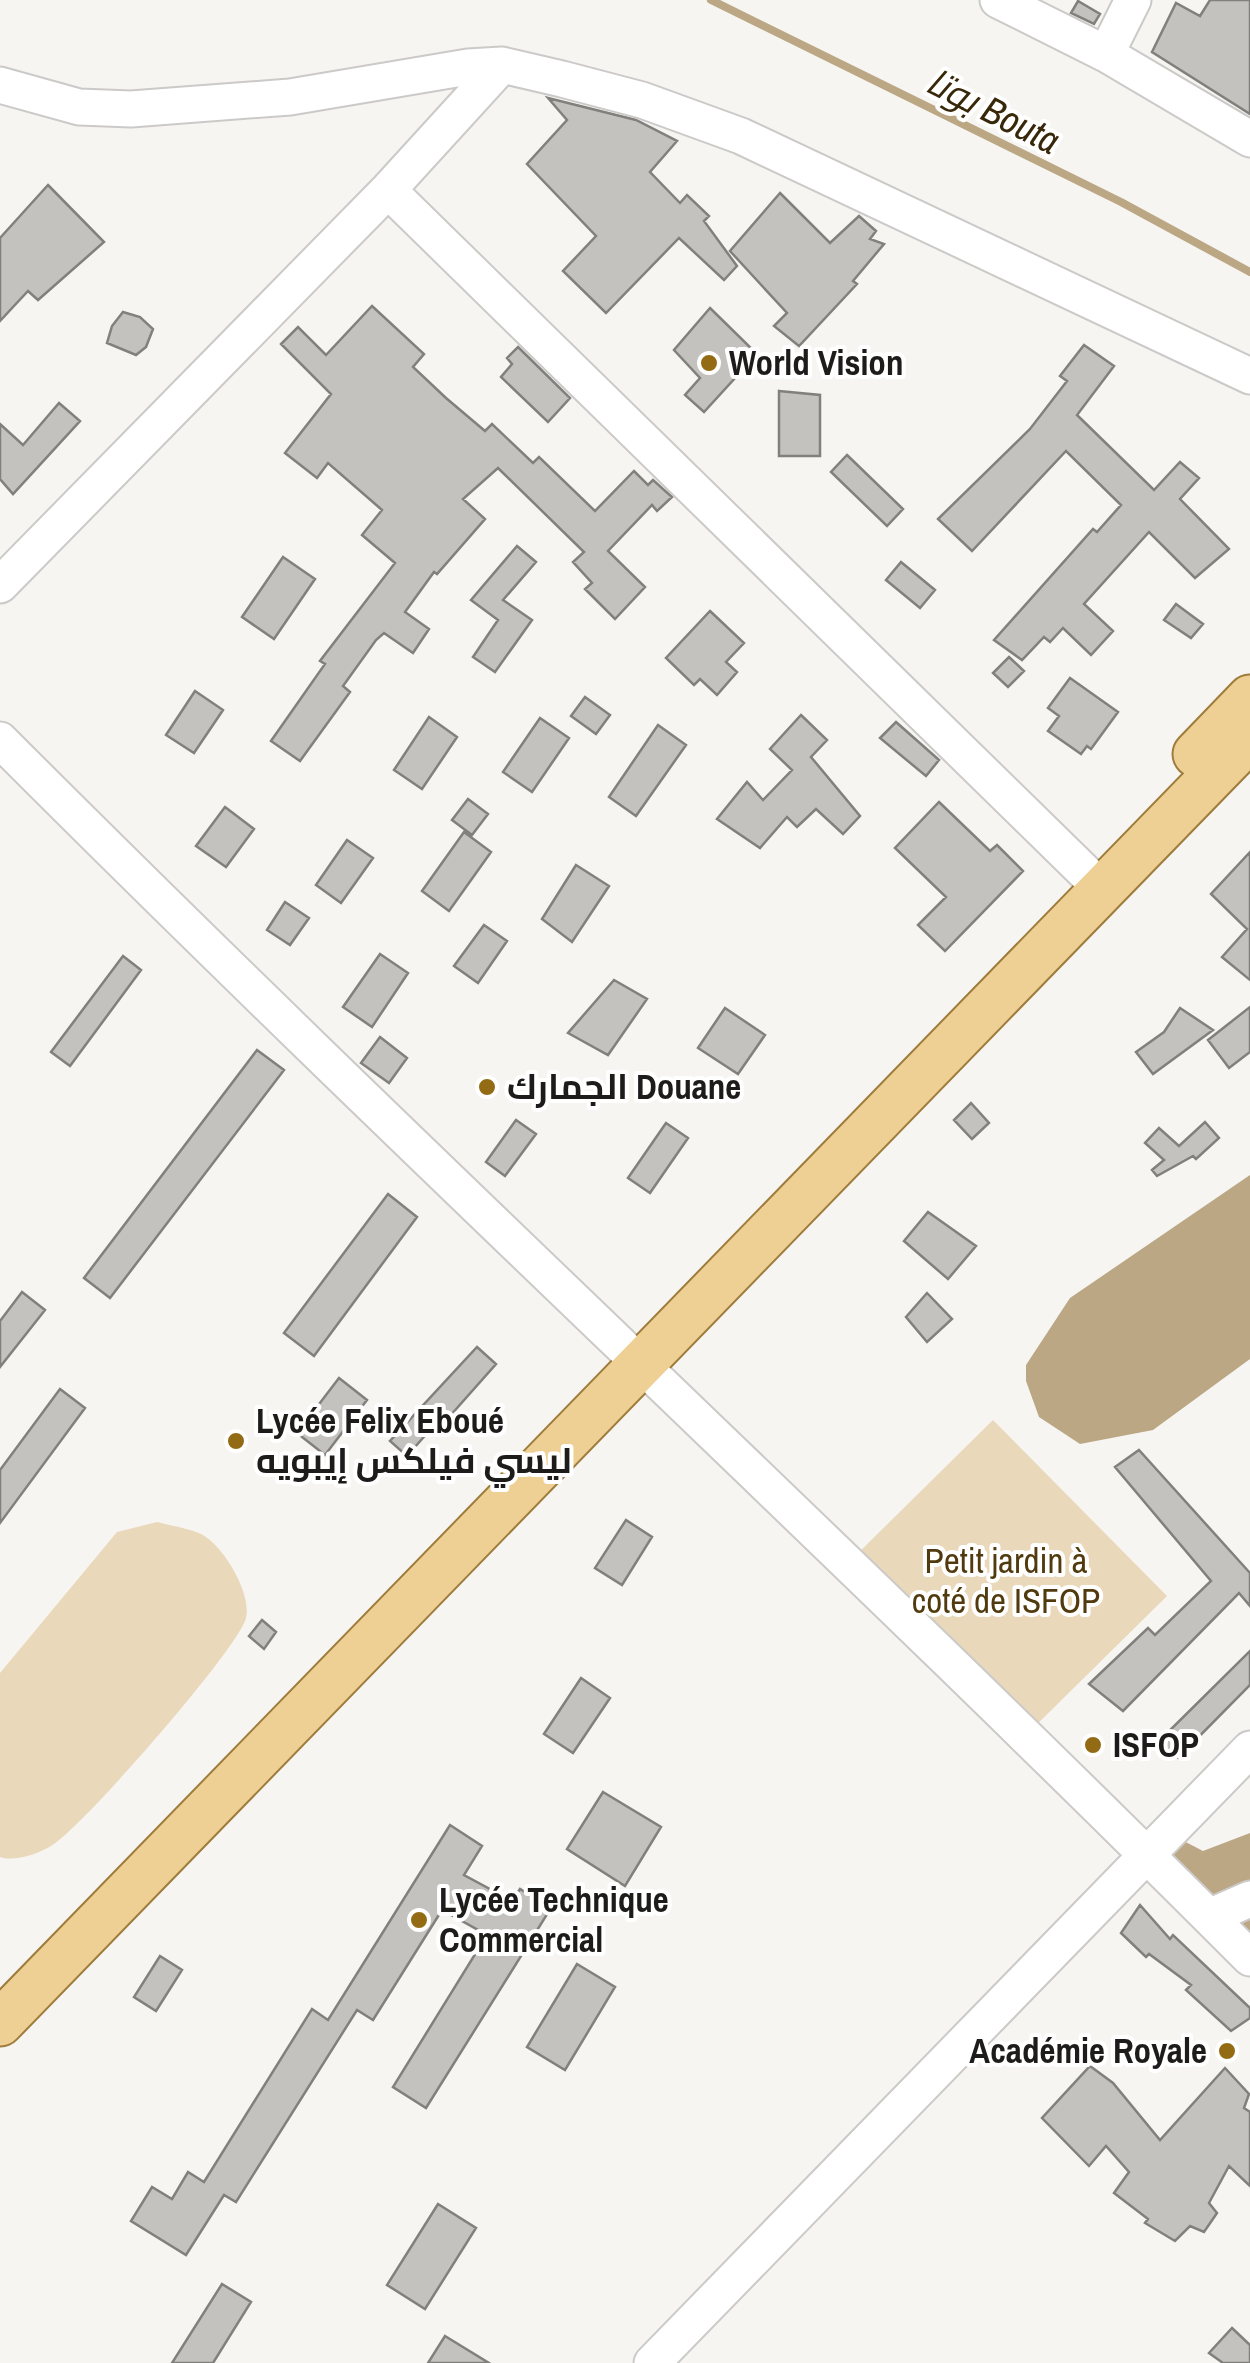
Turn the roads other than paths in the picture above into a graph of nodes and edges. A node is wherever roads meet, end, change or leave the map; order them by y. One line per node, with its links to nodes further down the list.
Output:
1 (998, 0): 3 (street)
2 (1133, 0): 3 (street)
3 (1106, 54): 6 (street)
4 (502, 65): 5 (street); 7 (street); 8 (street)
5 (0, 85)
6 (1250, 139)
7 (388, 190): 9 (street); 13 (street)
8 (1250, 376)
9 (0, 585)
10 (1250, 698): 13 (main road)
11 (1250, 738): 13 (main road)
12 (0, 740): 14 (street)
13 (1094, 880): 14 (main road)
14 (628, 1356): 16 (street); 19 (main road)
15 (1250, 1750): 16 (street)
16 (1144, 1854): 18 (street); 23 (street)
17 (1250, 1899): 18 (street)
18 (1209, 1917): 20 (street)
19 (43, 1958): 21 (main road); 22 (main road)
20 (1250, 1958)
21 (0, 1981)
22 (0, 2023)
23 (652, 2363)

